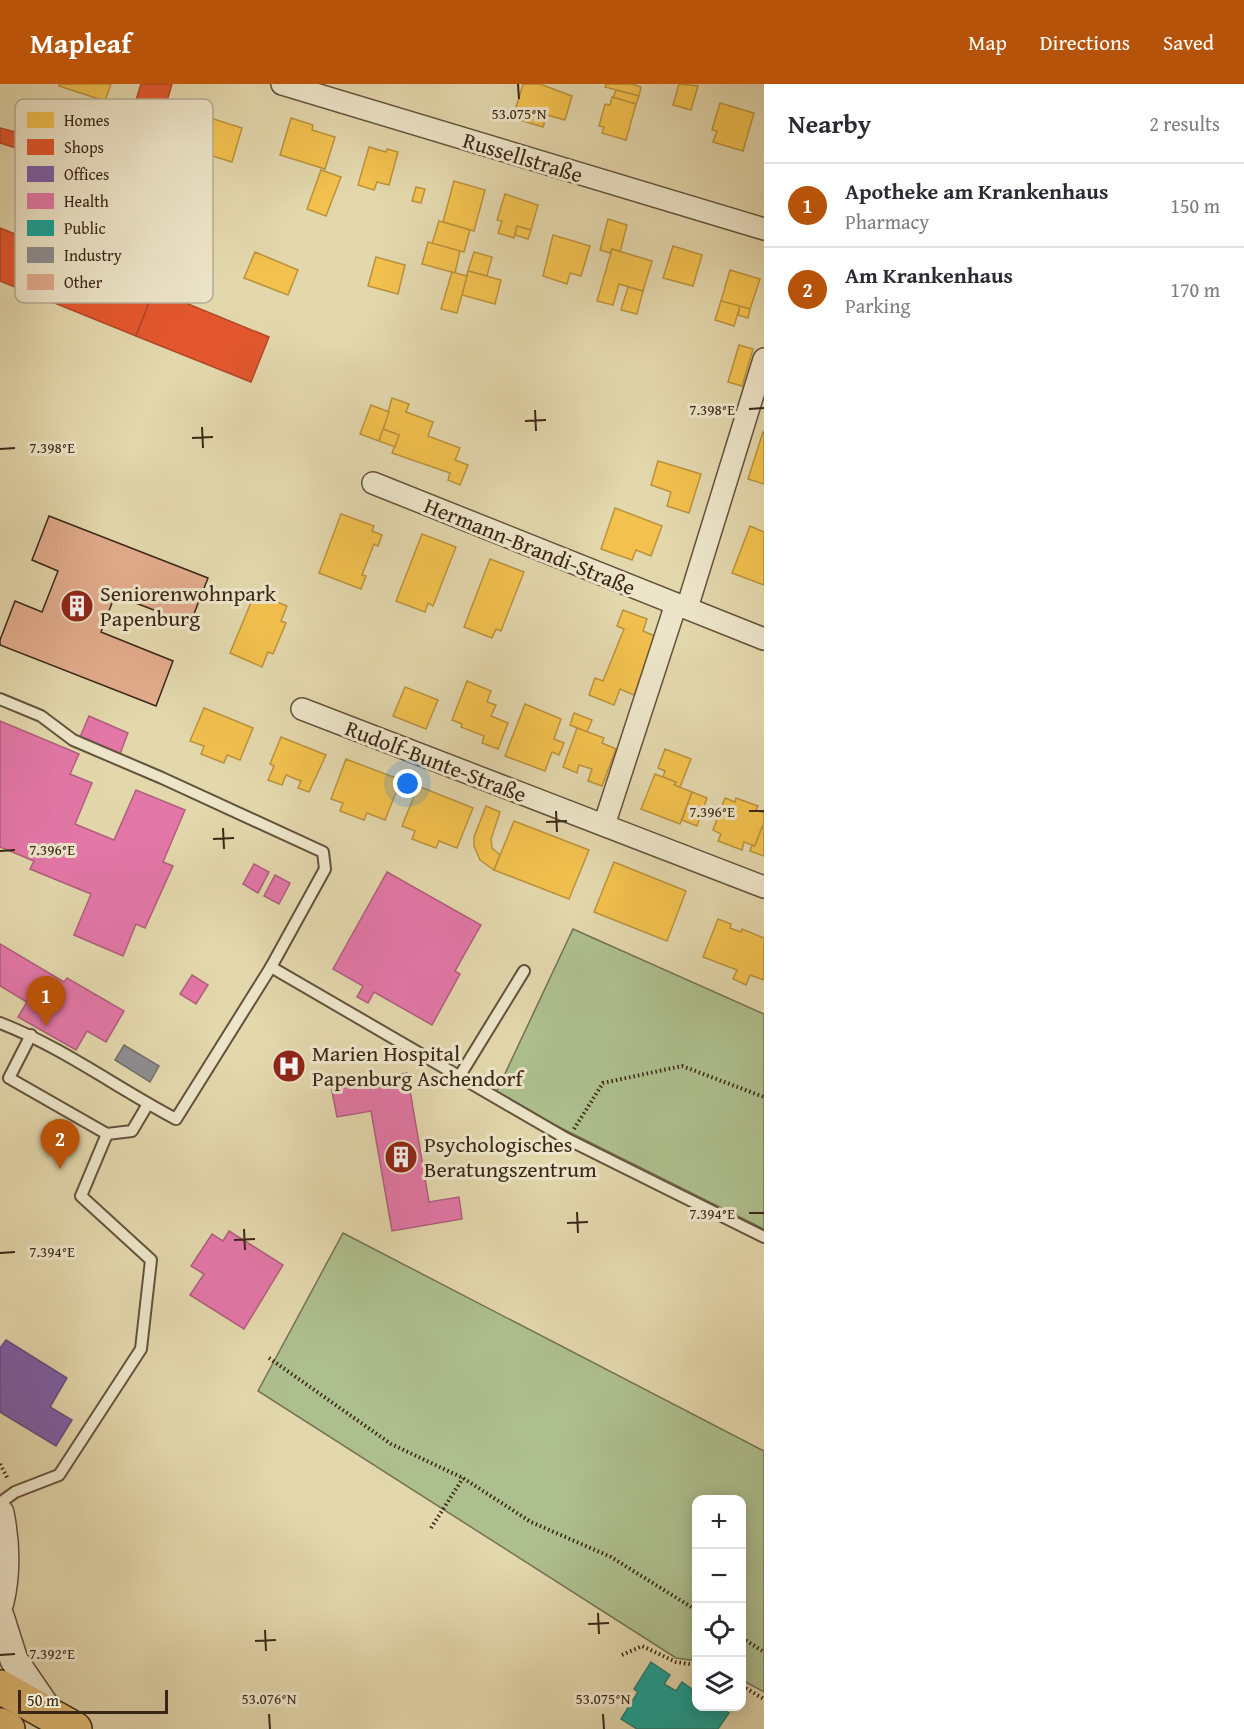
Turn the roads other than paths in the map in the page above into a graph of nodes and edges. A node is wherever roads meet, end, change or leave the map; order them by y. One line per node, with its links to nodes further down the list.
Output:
1 (282, 84): 2 (street, Russellstraße)
2 (764, 229)
3 (764, 358): 5 (street)
4 (373, 483): 5 (street, Hermann-Brandi-Straße)
5 (681, 606): 6 (street, Hermann-Brandi-Straße); 9 (street)
6 (764, 639)
7 (0, 699): 11 (lane)
8 (302, 709): 9 (street, Rudolf-Bunte-Straße)
9 (604, 825): 10 (street, Rudolf-Bunte-Straße)
10 (764, 887)
11 (271, 968): 15 (lane); 16 (lane)
12 (524, 970): 15 (lane)
13 (0, 1023): 14 (lane)
14 (31, 1035): 16 (lane); 17 (lane)
15 (459, 1077): 18 (lane)
16 (148, 1104): 17 (lane)
17 (107, 1134): 19 (lane)
18 (764, 1237)
19 (0, 1503)
20 (0, 1513): 21 (street)
21 (0, 1602)
22 (0, 1616): 24 (street)
23 (0, 1687): 24 (main road)
24 (64, 1723)
25 (0, 1725): 26 (main road)
26 (8, 1729)

